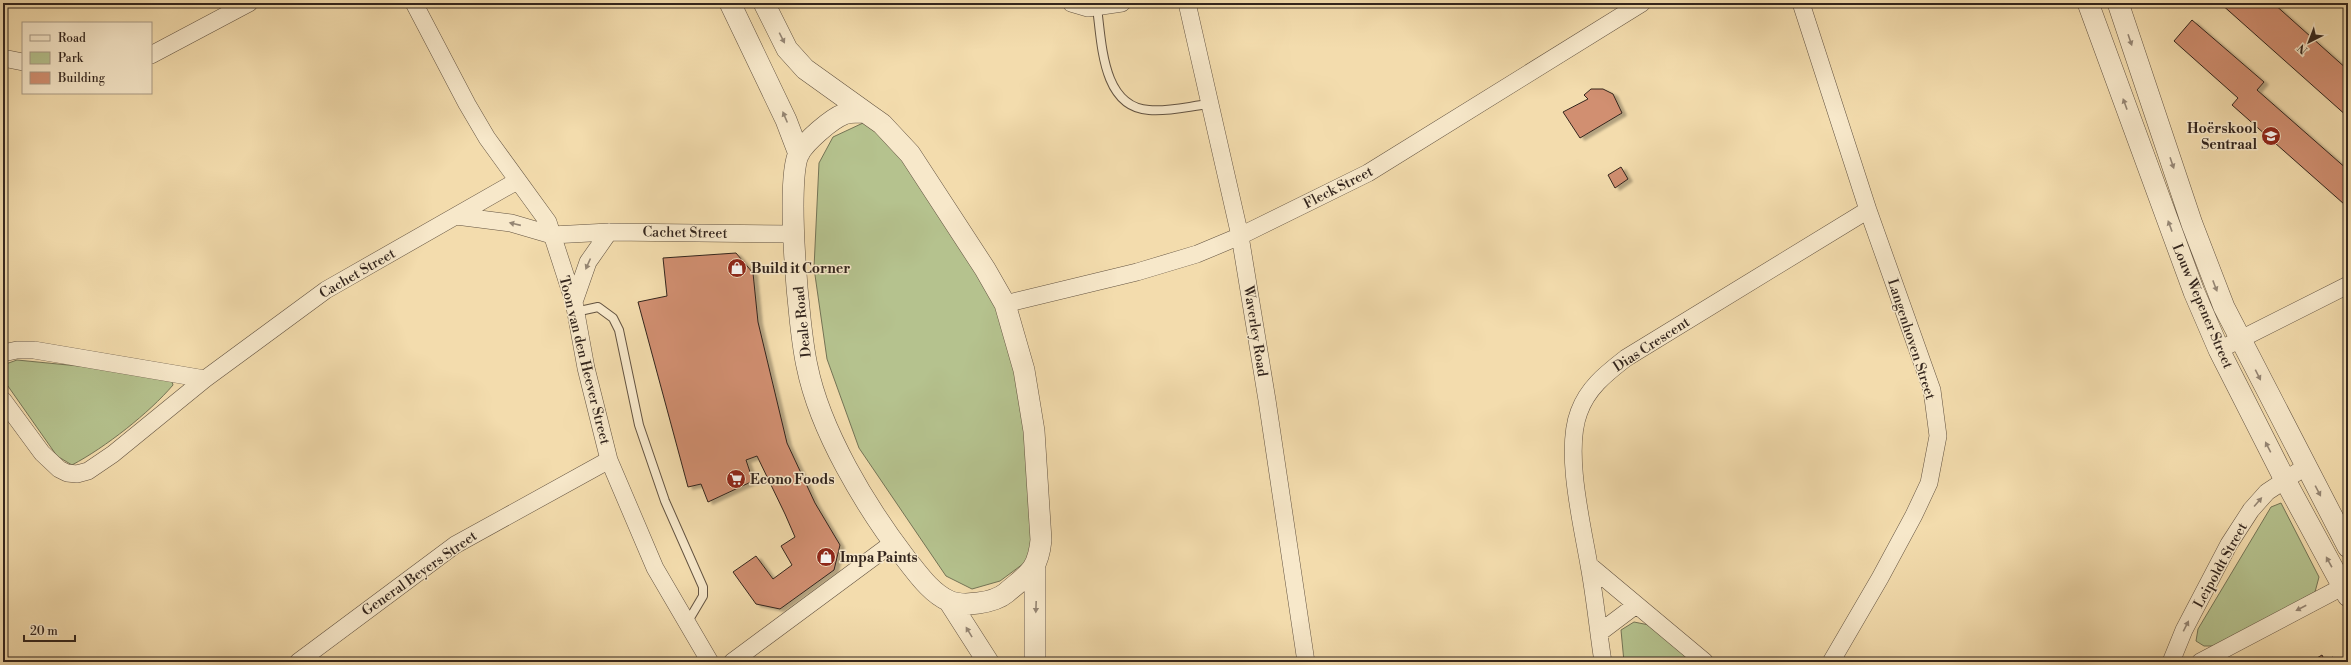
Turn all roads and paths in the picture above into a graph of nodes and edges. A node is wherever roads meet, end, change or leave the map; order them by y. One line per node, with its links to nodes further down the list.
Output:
1 (249, 3): 13 (street)
2 (414, 3): 17 (street, Toon van den Heever Street)
3 (730, 3): 16 (street, one-way to 3)
4 (764, 3): 15 (street, one-way to 15)
5 (1071, 3): 12 (street)
6 (1122, 3): 12 (street)
7 (1187, 3): 14 (street, Waverley Road)
8 (1642, 3): 23 (street, Fleck Street)
9 (1800, 3): 18 (street, Langenhoven Street)
10 (2088, 3): 28 (street, Louw Wepener Street, one-way to 10)
11 (2118, 3): 27 (street, Louw Wepener Street, one-way to 27)
12 (1097, 8): 14 (lane)
13 (152, 54)
14 (1210, 104): 23 (street, Waverley Road)
15 (865, 112): 16 (street, Deale Road); 25 (street)
16 (799, 154): 21 (street, Deale Road)
17 (517, 180): 19 (street, Cachet Street); 22 (street, Toon van den Heever Street)
18 (1868, 210): 37 (street, Dias Crescent); 52 (street, Langenhoven Street)
19 (456, 216): 22 (street, Cachet Street, one-way to 19); 30 (street, Cachet Street)
20 (609, 232): 21 (street, Cachet Street); 22 (street, Cachet Street); 26 (street, one-way to 26)
21 (793, 234): 35 (street, Deale Road)
22 (552, 235): 26 (street, Toon van den Heever Street)
23 (1240, 236): 25 (street, Fleck Street); 49 (street, Waverley Road)
24 (2348, 285): 27 (street)
25 (1005, 304): 38 (street)
26 (574, 307): 32 (street, Toon van den Heever Street); 42 (lane)
27 (2241, 341): 28 (street); 33 (street, Louw Wepener Street, one-way to 33)
28 (2218, 350): 34 (street, Louw Wepener Street, one-way to 28)
29 (3, 353): 30 (street)
30 (205, 379): 31 (street, Cachet Street)
31 (3, 400)
32 (609, 460): 42 (street, Toon van den Heever Street); 44 (street, General Beyers Street)
33 (2305, 467): 34 (street, Leipoldt Street); 36 (street, Louw Wepener Street, one-way to 36)
34 (2285, 480): 39 (street, Louw Wepener Street, one-way to 34); 53 (street, Leipoldt Street, one-way to 34)
35 (894, 542): 40 (street, Deale Road); 46 (street)
36 (2348, 548)
37 (1589, 565): 41 (street); 43 (street, Dias Crescent)
38 (1035, 568): 40 (street); 48 (street, one-way to 48)
39 (2346, 589): 54 (street, one-way to 54)
40 (949, 602): 47 (street, one-way to 40)
41 (1636, 605): 43 (street); 51 (street)
42 (686, 624): 45 (street, Toon van den Heever Street)
43 (1599, 633): 50 (street, Dias Crescent)
44 (298, 662)
45 (710, 662)
46 (732, 662)
47 (988, 662)
48 (1035, 662)
49 (1306, 662)
50 (1603, 662)
51 (1705, 662)
52 (1831, 662)
53 (2171, 662)
54 (2200, 662)

